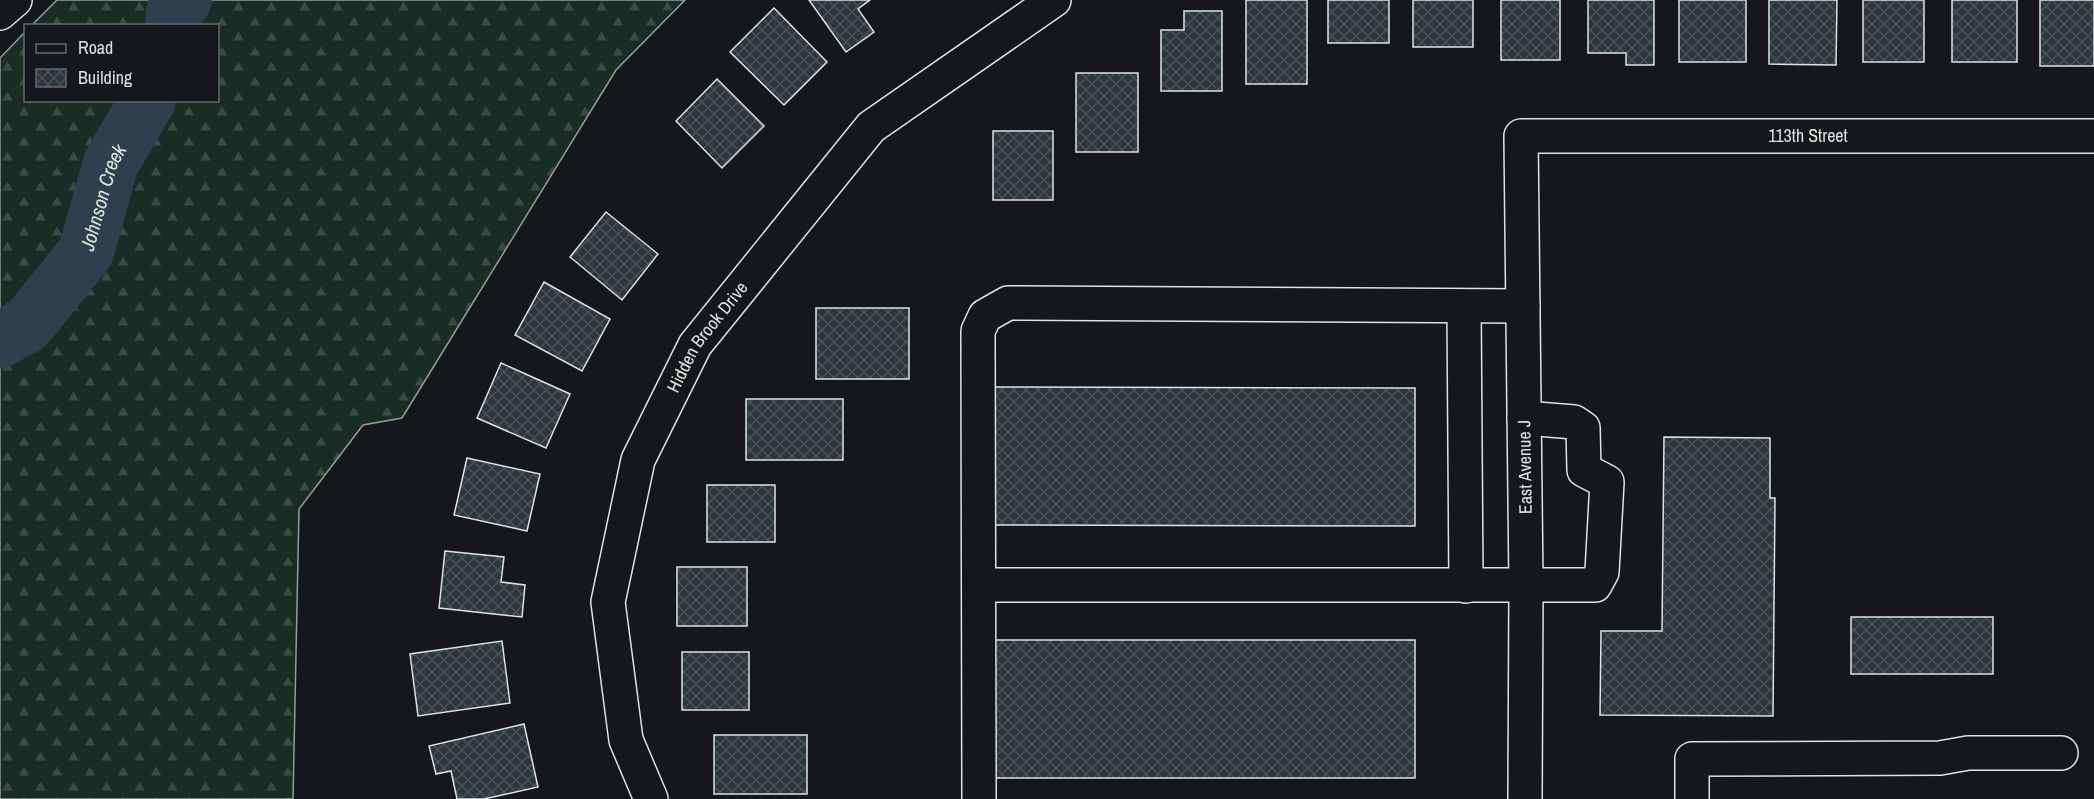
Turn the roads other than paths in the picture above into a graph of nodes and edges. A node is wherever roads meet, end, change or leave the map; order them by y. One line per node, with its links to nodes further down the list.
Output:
1 (1054, 0): 11 (street, Hidden Brook Drive)
2 (1521, 136): 3 (street, 113th Street); 5 (street, East Avenue J)
3 (2094, 136)
4 (1464, 306): 5 (street); 7 (street); 8 (street)
5 (1523, 306): 6 (street, East Avenue J)
6 (1524, 418): 9 (street, East Avenue J); 9 (street)
7 (981, 585): 8 (street); 12 (street)
8 (1466, 586): 9 (street)
9 (1526, 586): 13 (street, East Avenue J)
10 (2061, 753): 14 (street)
11 (651, 799)
12 (979, 799)
13 (1525, 799)
14 (1692, 799)

